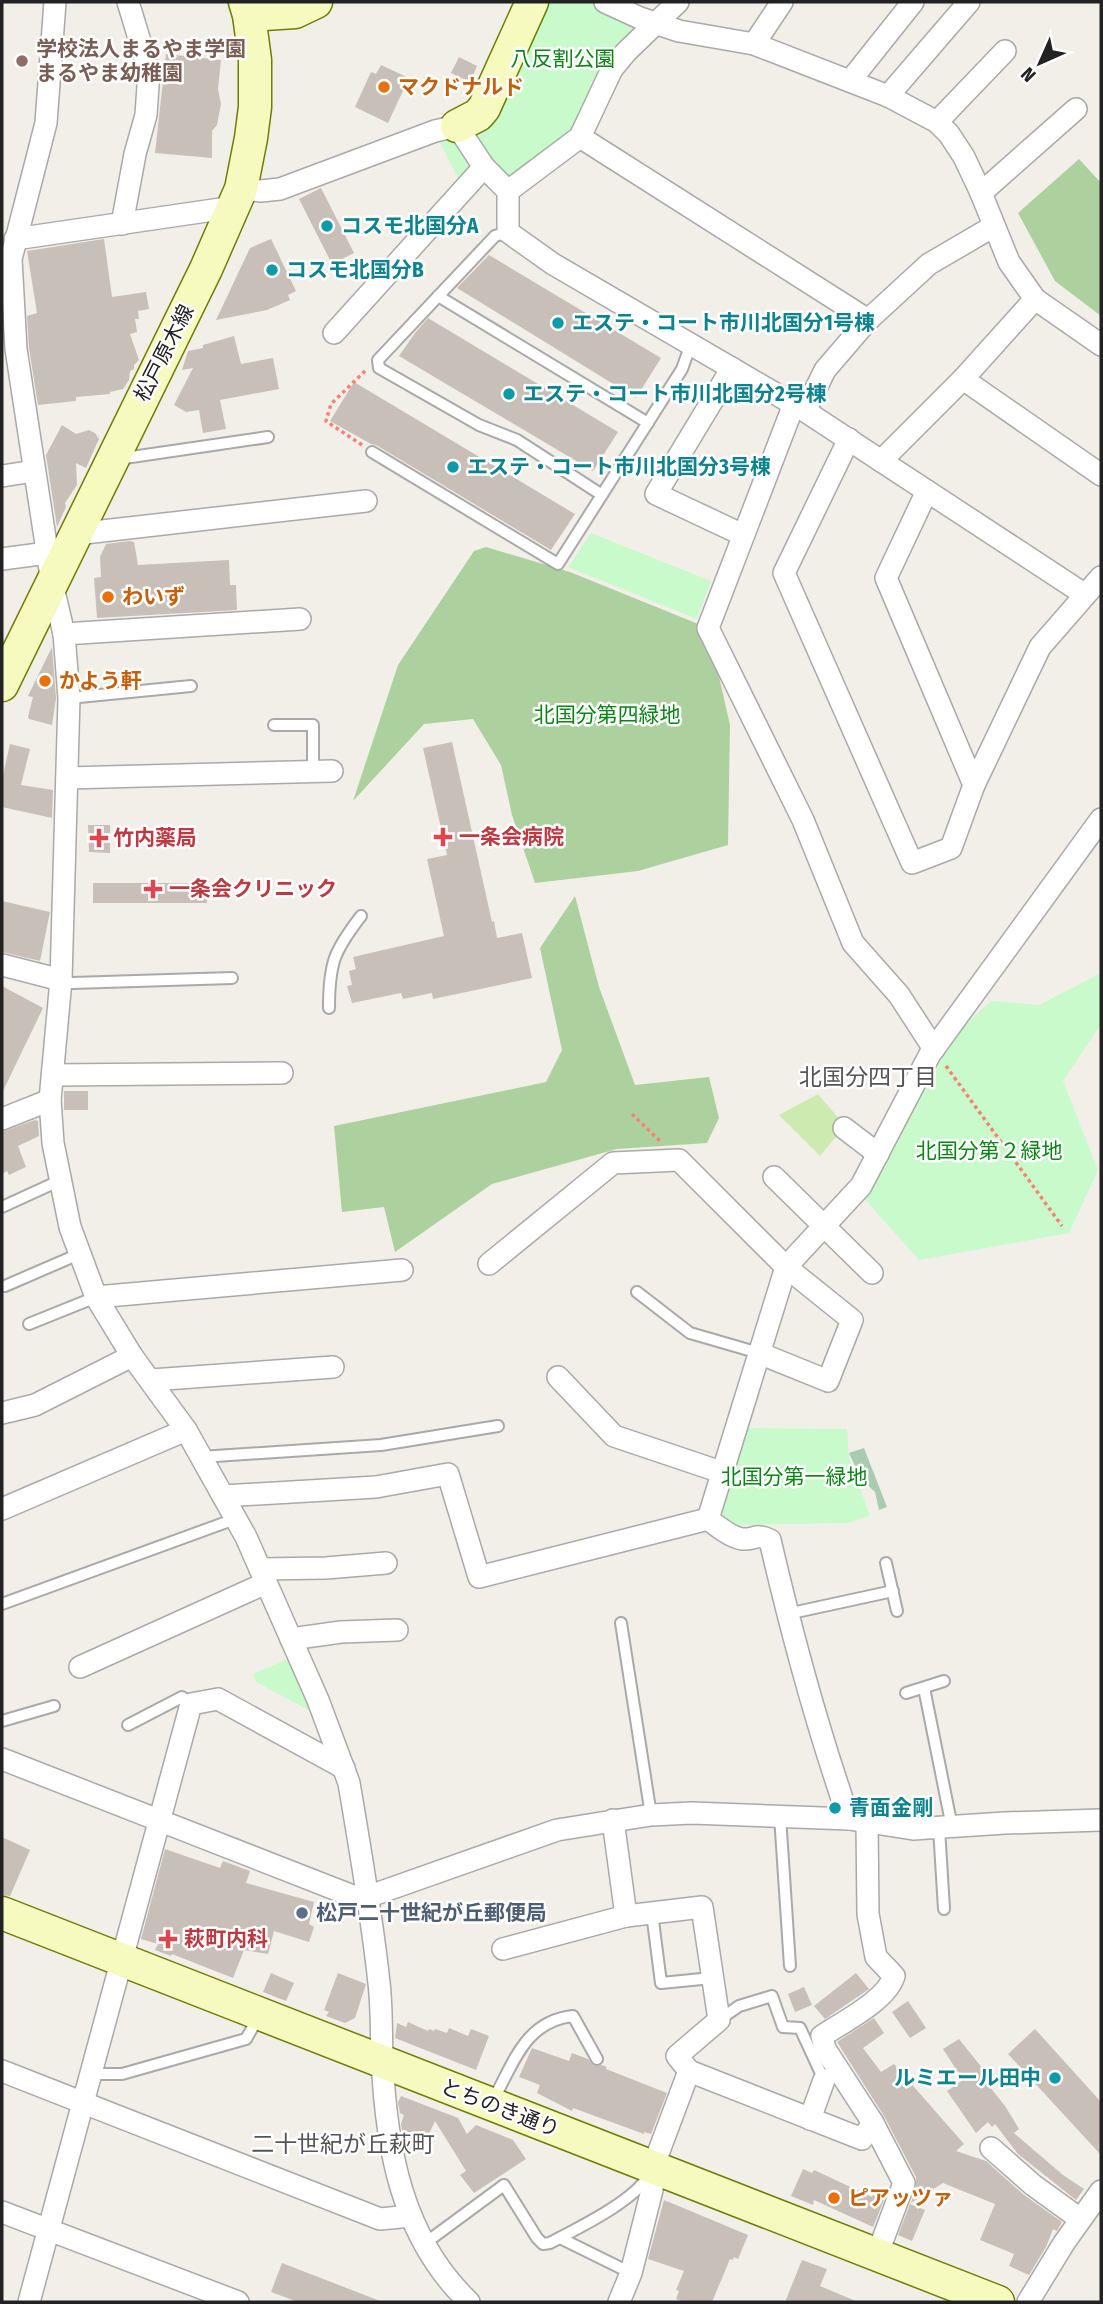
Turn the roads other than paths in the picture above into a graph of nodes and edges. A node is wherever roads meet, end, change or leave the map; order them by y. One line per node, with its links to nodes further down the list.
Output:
1 (55, 2): 27 (street)
2 (128, 2): 24 (street)
3 (316, 2): 10 (street)
4 (532, 2): 18 (street)
5 (605, 2): 11 (street)
6 (678, 2): 11 (street)
7 (782, 2): 12 (street)
8 (913, 2): 14 (street)
9 (969, 2): 15 (street)
10 (255, 6): 23 (street, 松戸原木線)
11 (655, 23): 12 (street); 19 (street)
12 (754, 44): 14 (street)
13 (1006, 51): 17 (street)
14 (850, 81): 15 (street)
15 (888, 96): 17 (street)
16 (1076, 109): 22 (street)
17 (937, 122): 22 (street)
18 (457, 125): 20 (street); 23 (street)
19 (580, 137): 21 (street); 30 (street)
20 (484, 167): 21 (street); 31 (street)
21 (508, 191): 26 (street)
22 (981, 194): 25 (street)
23 (237, 198): 24 (street); 42 (street, 松戸原木線)
24 (122, 224): 27 (street)
25 (994, 226): 29 (street); 30 (street)
26 (508, 232): 28 (lane); 32 (street)
27 (15, 239): 34 (street)
28 (438, 296): 38 (lane); 48 (lane)
29 (1035, 299): 33 (street); 36 (street)
30 (868, 320): 37 (street)
31 (334, 333)
32 (691, 344): 35 (street); 38 (lane)
33 (1101, 345)
34 (9, 350): 44 (street)
35 (732, 368): 37 (street); 51 (street)
36 (963, 379): 43 (street); 45 (street)
37 (799, 407): 40 (street); 51 (street)
38 (648, 423): 48 (lane)
39 (268, 438): 42 (lane)
40 (849, 439): 43 (street); 64 (street)
41 (372, 452): 48 (lane)
42 (110, 460): 50 (street, 松戸原木線)
43 (881, 461): 47 (street)
44 (34, 471): 46 (street); 53 (street)
45 (1101, 475)
46 (2, 476)
47 (927, 491): 55 (street); 64 (street)
48 (602, 495)
49 (366, 501): 50 (street)
50 (76, 534): 53 (street, 松戸原木線)
51 (743, 535): 71 (street)
52 (2, 559): 53 (street)
53 (50, 568): 57 (street); 58 (street, 松戸原木線)
54 (1101, 577): 55 (street)
55 (1084, 594): 64 (street)
56 (300, 619): 57 (street)
57 (64, 634): 60 (street)
58 (2, 685)
59 (191, 686): 60 (lane)
60 (69, 698): 63 (street)
61 (274, 725): 62 (lane)
62 (322, 771): 63 (street)
63 (67, 778): 69 (street)
64 (974, 785)
65 (1101, 819): 71 (street)
66 (361, 915): 70 (lane)
67 (2, 965): 69 (street)
68 (232, 978): 69 (lane)
69 (61, 980): 73 (street)
70 (329, 1008)
71 (934, 1049): 77 (street)
72 (282, 1073): 73 (street)
73 (53, 1075): 74 (street)
74 (50, 1100): 75 (street); 79 (street)
75 (2, 1119)
76 (844, 1128): 77 (street)
77 (878, 1154): 81 (street)
78 (774, 1177): 81 (street)
79 (61, 1180): 80 (lane); 82 (street)
80 (2, 1207)
81 (825, 1225): 84 (street); 86 (street)
82 (79, 1254): 87 (lane); 89 (street)
83 (489, 1264): 84 (street)
84 (786, 1267): 91 (street); 91 (street)
85 (402, 1270): 89 (street)
86 (872, 1273)
87 (5, 1286)
88 (636, 1292): 91 (lane)
89 (96, 1297): 90 (lane); 92 (street)
90 (29, 1324)
91 (759, 1353): 100 (street)
92 (132, 1356): 95 (street); 96 (street)
93 (333, 1367): 95 (street)
94 (558, 1377): 100 (street)
95 (151, 1380): 98 (street)
96 (2, 1413)
97 (498, 1426): 99 (lane)
98 (186, 1430): 99 (street); 102 (street)
99 (201, 1457): 101 (street)
100 (721, 1472): 104 (street)
101 (223, 1496): 103 (street); 104 (street)
102 (2, 1508)
103 (235, 1519): 107 (street); 109 (lane)
104 (708, 1519): 111 (street)
105 (386, 1563): 107 (street)
106 (886, 1563): 108 (lane)
107 (263, 1576): 114 (street); 115 (street)
108 (893, 1591): 110 (lane); 111 (lane)
109 (2, 1604)
110 (897, 1611)
111 (787, 1614): 129 (street)
112 (621, 1623): 125 (lane)
113 (397, 1630): 114 (street)
114 (291, 1639): 124 (street)
115 (80, 1667)
116 (944, 1681): 117 (lane)
117 (924, 1688): 118 (lane); 131 (lane)
118 (906, 1693)
119 (191, 1704): 122 (lane); 124 (street); 130 (street)
120 (54, 1706): 121 (lane)
121 (2, 1721)
122 (128, 1725)
123 (2, 1759): 130 (street)
124 (344, 1768): 132 (street)
125 (650, 1815): 126 (street); 127 (street)
126 (780, 1816): 129 (street); 139 (lane)
127 (613, 1820): 132 (street); 136 (street)
128 (1101, 1820): 131 (street)
129 (858, 1821): 131 (street); 152 (street)
130 (159, 1822): 132 (street); 138 (street)
131 (946, 1828): 133 (lane)
132 (368, 1900): 144 (street)
133 (944, 1909)
134 (2, 1913): 138 (street, とちのき通り)
135 (652, 1913): 136 (street); 140 (lane); 140 (street)
136 (626, 1916): 137 (street)
137 (503, 1950)
138 (121, 1959): 141 (street, とちのき通り); 147 (street)
139 (790, 1966)
140 (712, 1978): 142 (street)
141 (261, 2013): 144 (street, とちのき通り); 147 (lane)
142 (719, 2020): 146 (street); 148 (lane)
143 (597, 2059): 150 (lane)
144 (382, 2062): 150 (street, とちのき通り); 157 (street)
145 (2, 2071): 149 (street)
146 (689, 2071): 151 (street); 154 (street)
147 (89, 2074): 149 (street)
148 (824, 2080): 151 (street)
149 (82, 2102): 157 (street); 159 (street)
150 (490, 2104): 154 (street, とちのき通り)
151 (810, 2119): 152 (street)
152 (873, 2123): 162 (street)
153 (991, 2148): 158 (street)
154 (653, 2167): 160 (lane); 162 (street, とちのき通り); 163 (street)
155 (1101, 2191): 158 (street)
156 (2, 2212): 159 (street)
157 (411, 2216): 161 (street)
158 (1089, 2218): 169 (street)
159 (48, 2231): 164 (street); 165 (street)
160 (559, 2238): 161 (lane); 163 (lane)
161 (424, 2244): 166 (street)
162 (877, 2255): 168 (street, とちのき通り)
163 (631, 2273): 167 (street)
164 (29, 2302)
165 (238, 2302)
166 (469, 2302)
167 (619, 2302)
168 (998, 2302)
169 (1028, 2302)

